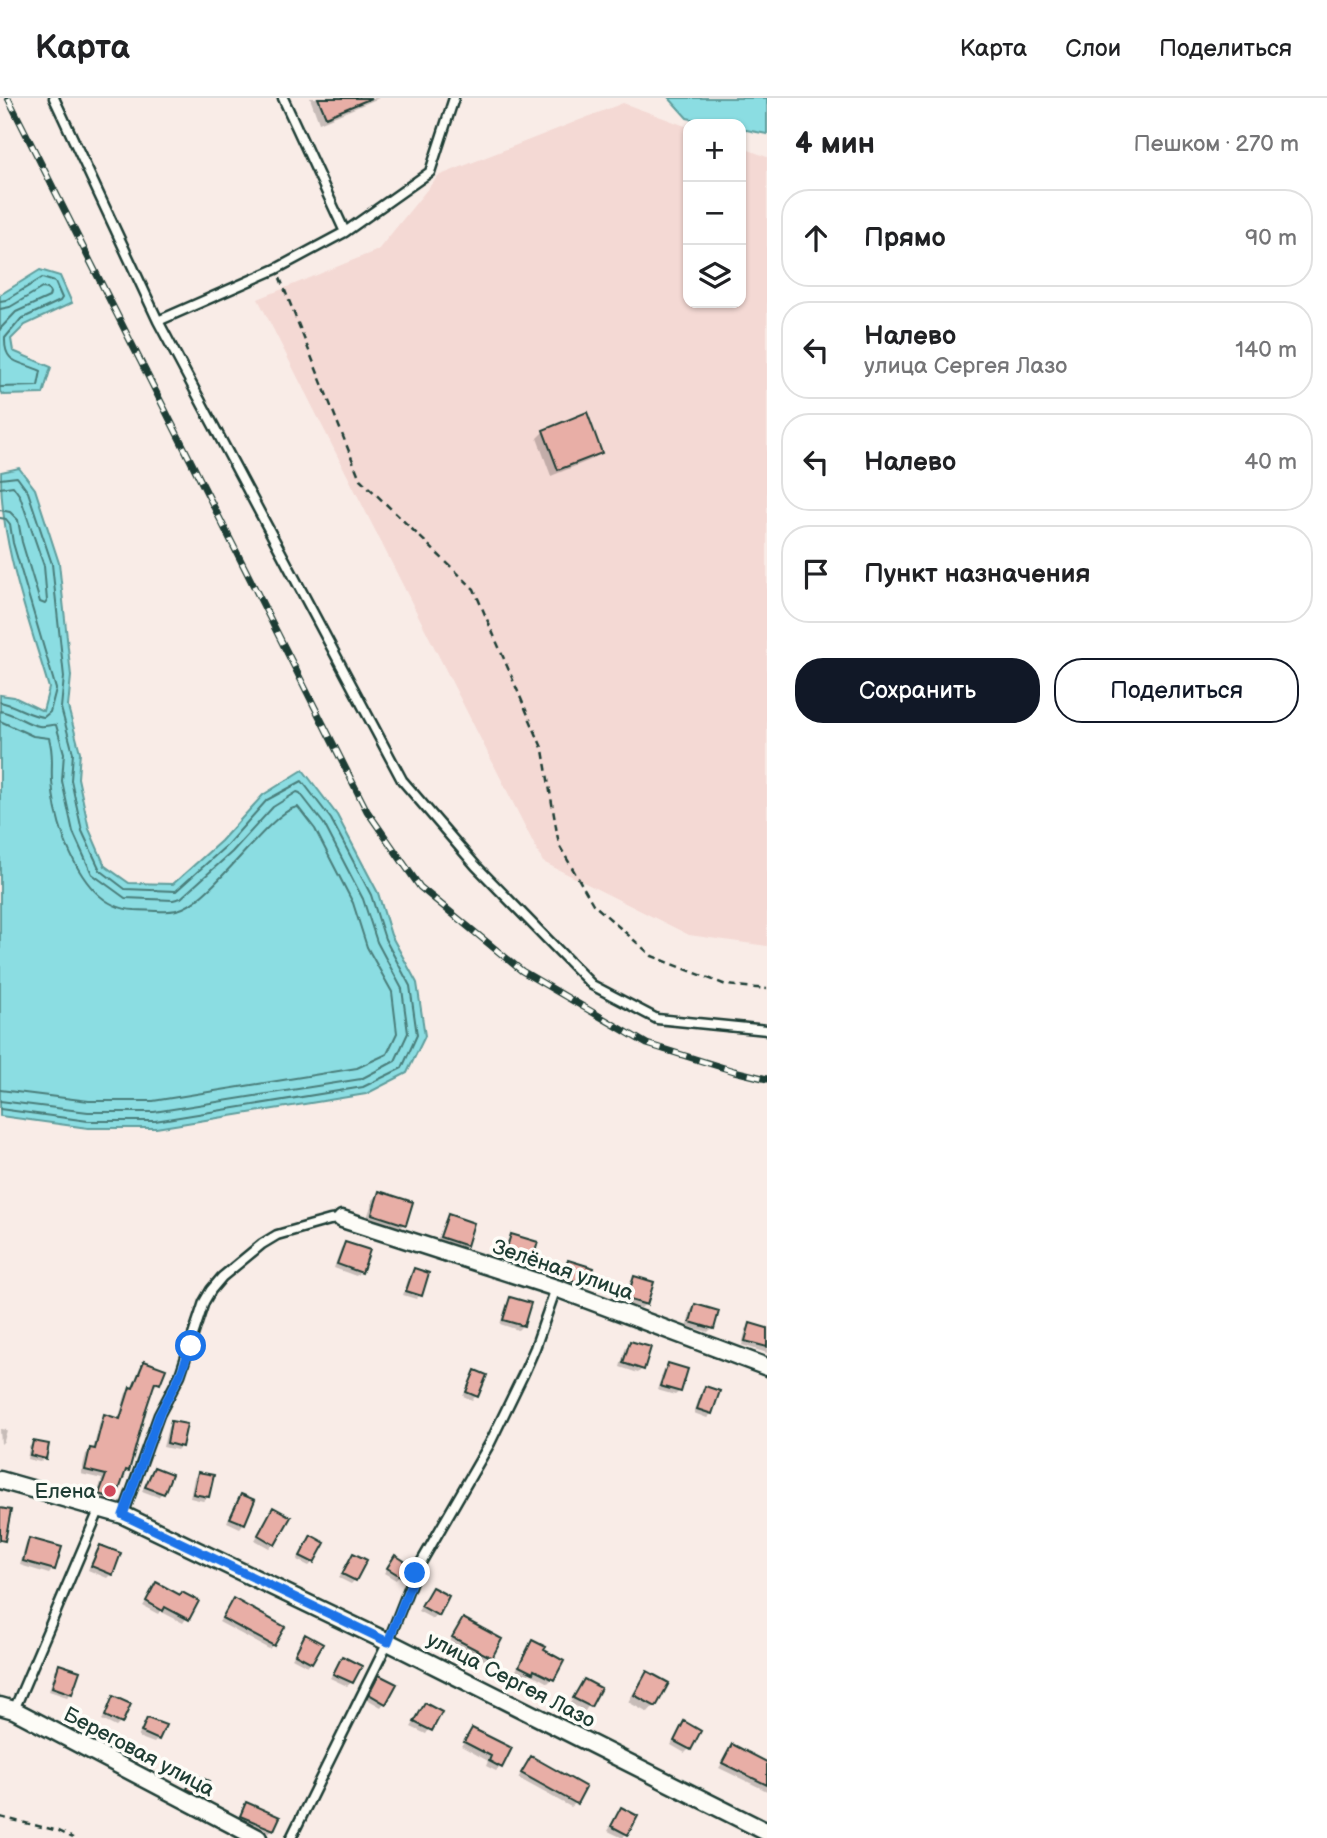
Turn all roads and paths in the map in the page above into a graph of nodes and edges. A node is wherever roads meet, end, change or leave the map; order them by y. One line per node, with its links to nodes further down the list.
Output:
1 (54, 98): 6 (lane)
2 (283, 98): 4 (lane)
3 (454, 98): 4 (lane)
4 (345, 232): 5 (lane)
5 (276, 269): 6 (lane); 7 (path)
6 (158, 321): 8 (lane)
7 (767, 989)
8 (767, 1030)
9 (342, 1219): 10 (street, Зелёная улица); 14 (lane)
10 (556, 1288): 11 (street, Зелёная улица); 15 (lane)
11 (767, 1367)
12 (0, 1480): 13 (street, улица Сергея Лазо)
13 (100, 1508): 14 (street, улица Сергея Лазо); 16 (lane)
14 (123, 1515): 15 (street, улица Сергея Лазо)
15 (388, 1642): 18 (street, улица Сергея Лазо); 21 (lane)
16 (7, 1708): 20 (street, Береговая улица)
17 (0, 1817): 19 (path)
18 (767, 1832)
19 (72, 1838)
20 (258, 1838)
21 (291, 1838)

